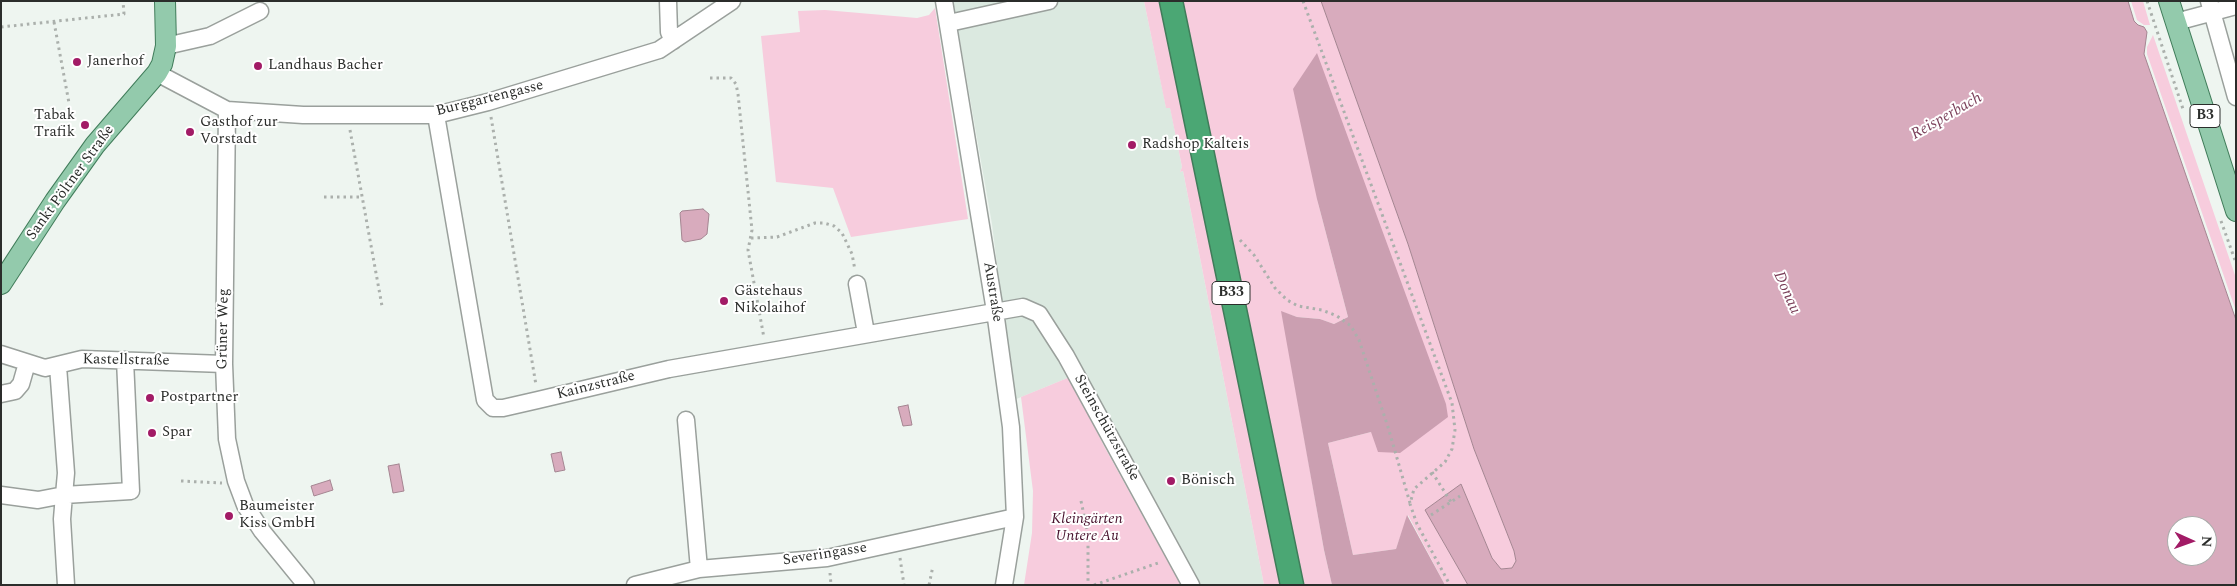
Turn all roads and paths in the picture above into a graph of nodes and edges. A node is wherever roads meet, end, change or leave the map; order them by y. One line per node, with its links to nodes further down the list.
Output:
1 (123, 1): 13 (path)
2 (165, 1): 18 (main road, Sankt Pöltner Straße)
3 (668, 1): 17 (street)
4 (732, 1): 17 (street, Burggartengasse)
5 (944, 1): 15 (street, Austraße)
6 (1049, 1): 15 (street)
7 (1171, 1): 70 (highway, B33)
8 (1303, 1): 46 (path)
9 (2169, 1): 14 (main road, B3)
10 (2236, 6): 11 (street)
11 (2211, 8): 14 (street); 21 (street)
12 (260, 11): 18 (street)
13 (54, 22): 16 (path); 22 (path)
14 (2176, 22): 29 (main road, B3)
15 (949, 23): 35 (street, Austraße)
16 (1, 27)
17 (673, 41): 25 (street, Burggartengasse)
18 (166, 46): 19 (main road, Sankt Pöltner Straße)
19 (157, 73): 24 (street); 32 (main road, Sankt Pöltner Straße)
20 (710, 78): 30 (path)
21 (2236, 97)
22 (69, 102)
23 (489, 109): 44 (path)
24 (227, 110): 25 (street, Burggartengasse); 40 (street, Grüner Weg)
25 (436, 115): 44 (street, Kainzstraße)
26 (350, 128): 28 (path)
27 (324, 197): 28 (path)
28 (363, 197): 34 (path)
29 (2236, 211)
30 (751, 238): 33 (path); 37 (path)
31 (1239, 239): 54 (path)
32 (1, 284)
33 (857, 284): 36 (street)
34 (382, 306)
35 (995, 311): 36 (street, Kainzstraße); 56 (street, Austraße); 58 (street, Steinschützstraße)
36 (866, 334): 37 (street, Kainzstraße)
37 (766, 351): 44 (street, Kainzstraße)
38 (1, 354): 41 (street, Kastellstraße)
39 (125, 360): 40 (street, Kastellstraße); 41 (street, Kastellstraße); 50 (street)
40 (224, 364): 62 (street, Grüner Weg)
41 (58, 366): 50 (street)
42 (25, 370): 43 (street)
43 (1, 394)
44 (538, 400)
45 (686, 420): 60 (street)
46 (1432, 472): 53 (path); 54 (path)
47 (181, 481): 48 (path)
48 (229, 482)
49 (1, 495): 50 (street)
50 (64, 495): 61 (street)
51 (1460, 496): 53 (path)
52 (1081, 501): 67 (path)
53 (1451, 502): 55 (path)
54 (1410, 504): 71 (path)
55 (1431, 515)
56 (1015, 517): 57 (street, Severingasse); 66 (street, Austraße)
57 (897, 543): 60 (street, Severingasse); 64 (path)
58 (1176, 557): 68 (path); 69 (street, Steinschützstraße)
59 (933, 566): 65 (path)
60 (699, 569): 63 (street, Severingasse)
61 (66, 585)
62 (306, 585)
63 (635, 585)
64 (904, 585)
65 (929, 585)
66 (1004, 585)
67 (1088, 585)
68 (1094, 585)
69 (1191, 585)
70 (1292, 585)
71 (1450, 585)

